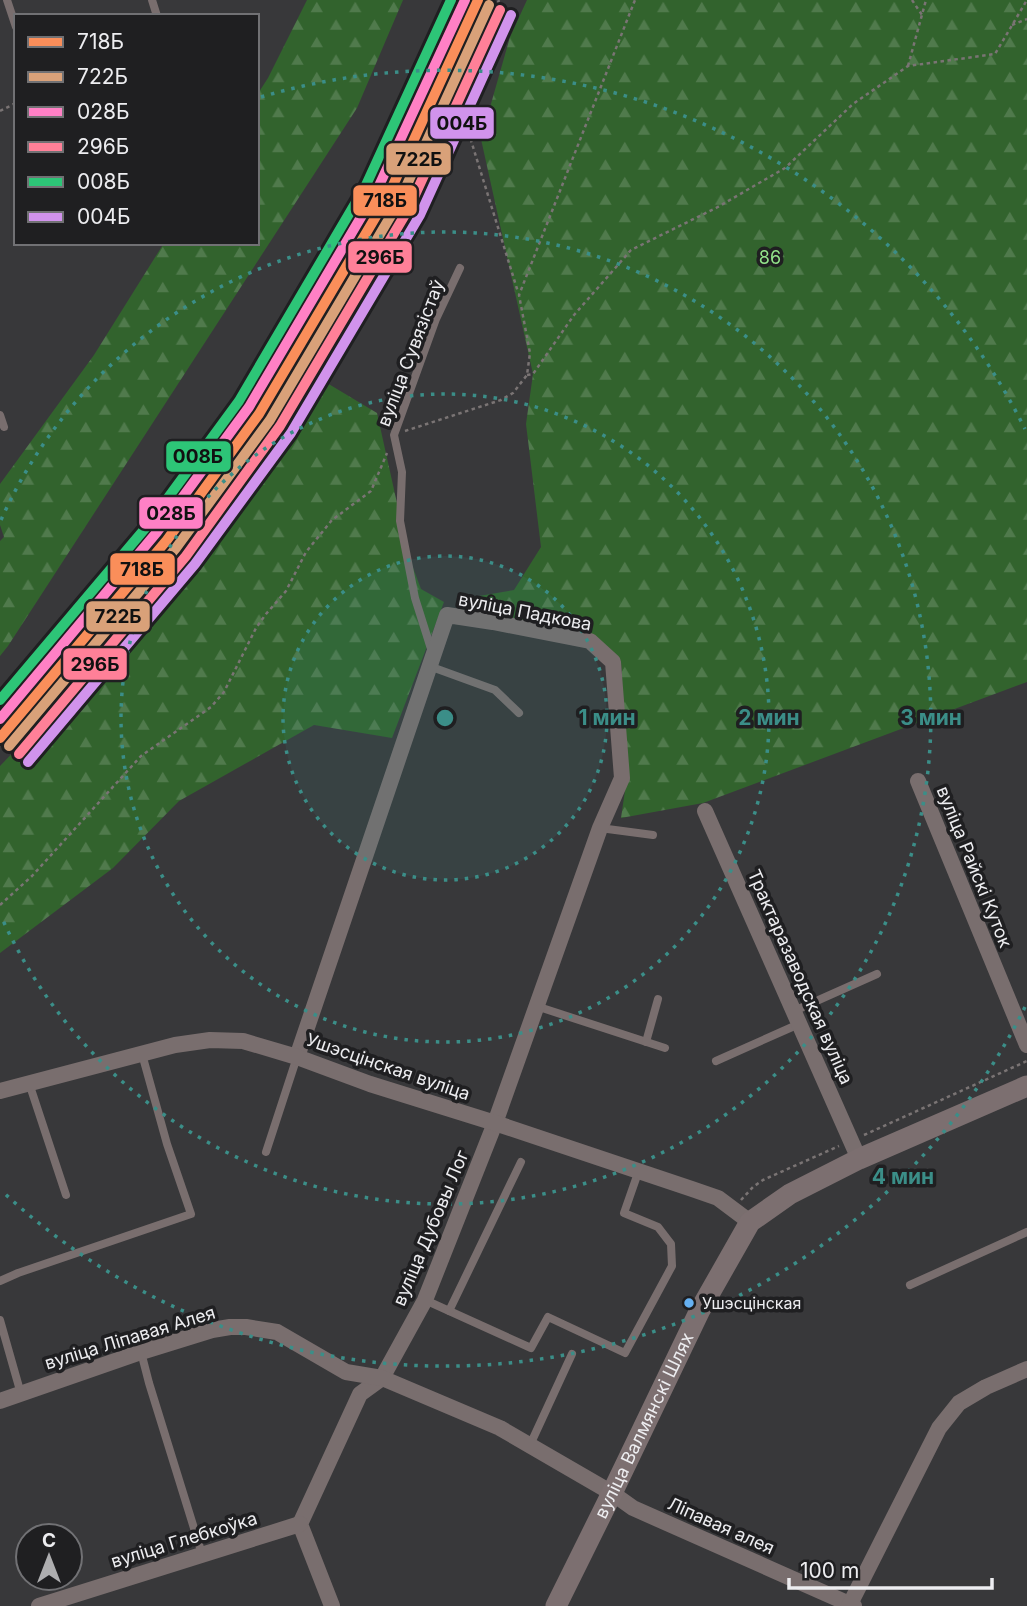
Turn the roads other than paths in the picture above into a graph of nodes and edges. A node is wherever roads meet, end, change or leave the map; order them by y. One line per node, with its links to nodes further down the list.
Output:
1 (7, 0): 2 (lane)
2 (14, 21)
3 (460, 268): 6 (lane, вуліца Сувязістаў)
4 (0, 415): 5 (lane)
5 (4, 427)
6 (431, 661): 7 (lane); 10 (street, вуліца Падкова); 20 (street, вуліца Падкова)
7 (519, 713)
8 (918, 781): 17 (street, вуліца Райскі Куток)
9 (705, 811): 15 (street, Трактаразаводская вуліца)
10 (600, 828): 11 (lane); 14 (street, вуліца Падкова)
11 (653, 835)
12 (877, 974): 15 (lane)
13 (658, 999): 16 (lane)
14 (536, 1006): 16 (lane); 25 (street, вуліца Падкова)
15 (797, 1017): 21 (lane); 26 (street, Трактаразаводская вуліца)
16 (646, 1042): 18 (lane)
17 (1027, 1045)
18 (665, 1048)
19 (142, 1054): 20 (street, Ушэсцінская вуліца); 22 (street, Ушэсцінская вуліца); 33 (lane)
20 (296, 1057): 25 (street, Ушэсцінская вуліца); 27 (lane)
21 (716, 1061)
22 (29, 1083): 24 (street, Ушэсцінская вуліца); 30 (lane)
23 (1027, 1086): 26 (street, вуліца Валмянскі Шлях)
24 (0, 1091)
25 (495, 1123): 29 (street, Ушэсцінская вуліца); 35 (street, вуліца Дубовы Лог)
26 (855, 1150): 31 (street, вуліца Валмянскі Шлях)
27 (266, 1152)
28 (522, 1162): 36 (lane)
29 (639, 1170): 31 (street, Ушэсцінская вуліца); 36 (lane)
30 (66, 1195)
31 (750, 1222): 45 (street, вуліца Валмянскі Шлях)
32 (1027, 1233): 34 (lane)
33 (0, 1281)
34 (910, 1285)
35 (425, 1300): 36 (lane); 41 (street, вуліца Дубовы Лог)
36 (449, 1311)
37 (0, 1320): 42 (lane)
38 (141, 1352): 41 (street, вуліца Ліпавая Алея); 42 (street, вуліца Ліпавая Алея); 47 (lane)
39 (572, 1354): 44 (lane)
40 (1027, 1369): 48 (street)
41 (382, 1378): 44 (street, вуліца Ліпавая Алея); 46 (street, вуліца Дубовы Лог)
42 (21, 1394): 43 (street, вуліца Ліпавая Алея)
43 (0, 1401)
44 (530, 1445): 45 (street, вуліца Ліпавая Алея)
45 (612, 1493): 48 (street, Ліпавая алея); 51 (street, вуліца Валмянскі Шлях)
46 (300, 1524): 47 (street, вуліца Глебкоўка); 50 (street)
47 (202, 1554): 49 (street, вуліца Глебкоўка)
48 (851, 1605)
49 (39, 1606)
50 (332, 1606)
51 (556, 1606)

